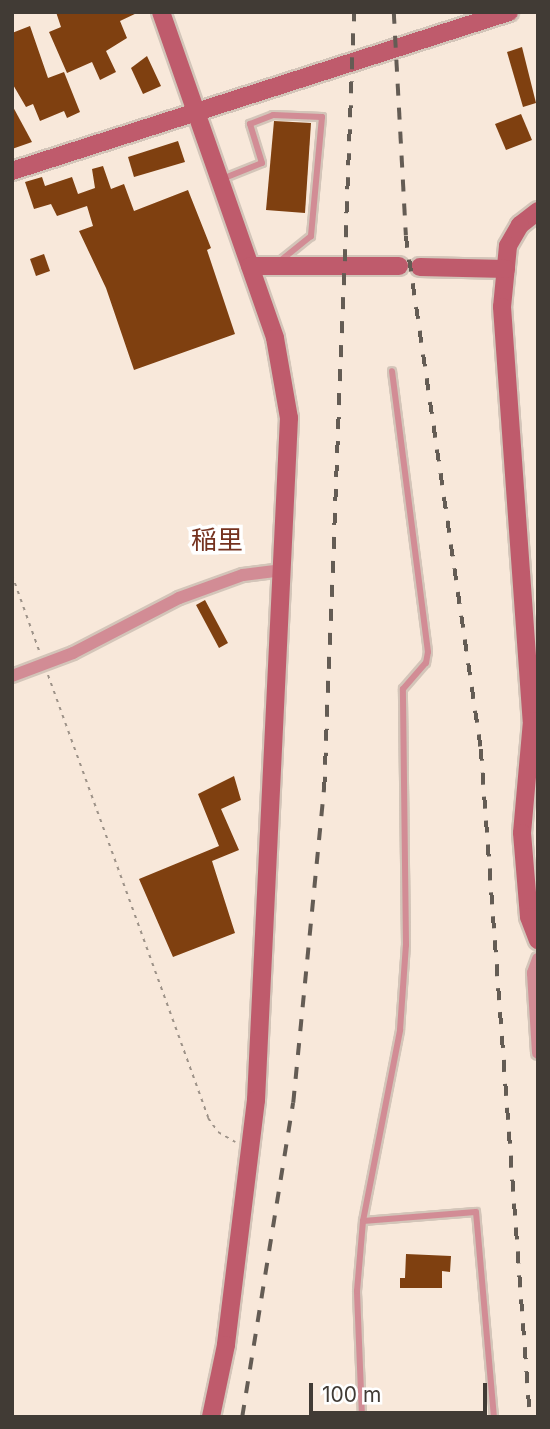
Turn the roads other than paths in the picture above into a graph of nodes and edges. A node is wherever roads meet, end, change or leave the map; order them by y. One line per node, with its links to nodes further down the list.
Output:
1 (161, 12): 3 (street)
2 (509, 12): 3 (street)
3 (197, 112): 4 (street); 5 (street)
4 (12, 171)
5 (220, 180): 7 (lane); 8 (street)
6 (538, 211): 11 (street)
7 (278, 263): 8 (street); 9 (street)
8 (250, 266): 13 (street)
9 (399, 266)
10 (421, 267): 11 (street)
11 (506, 269): 15 (street)
12 (392, 371): 18 (lane)
13 (283, 570): 14 (street); 19 (street)
14 (12, 676)
15 (538, 940)
16 (538, 959): 17 (street)
17 (538, 1053)
18 (363, 1222): 20 (lane); 21 (lane)
19 (211, 1417)
20 (362, 1417)
21 (494, 1417)

